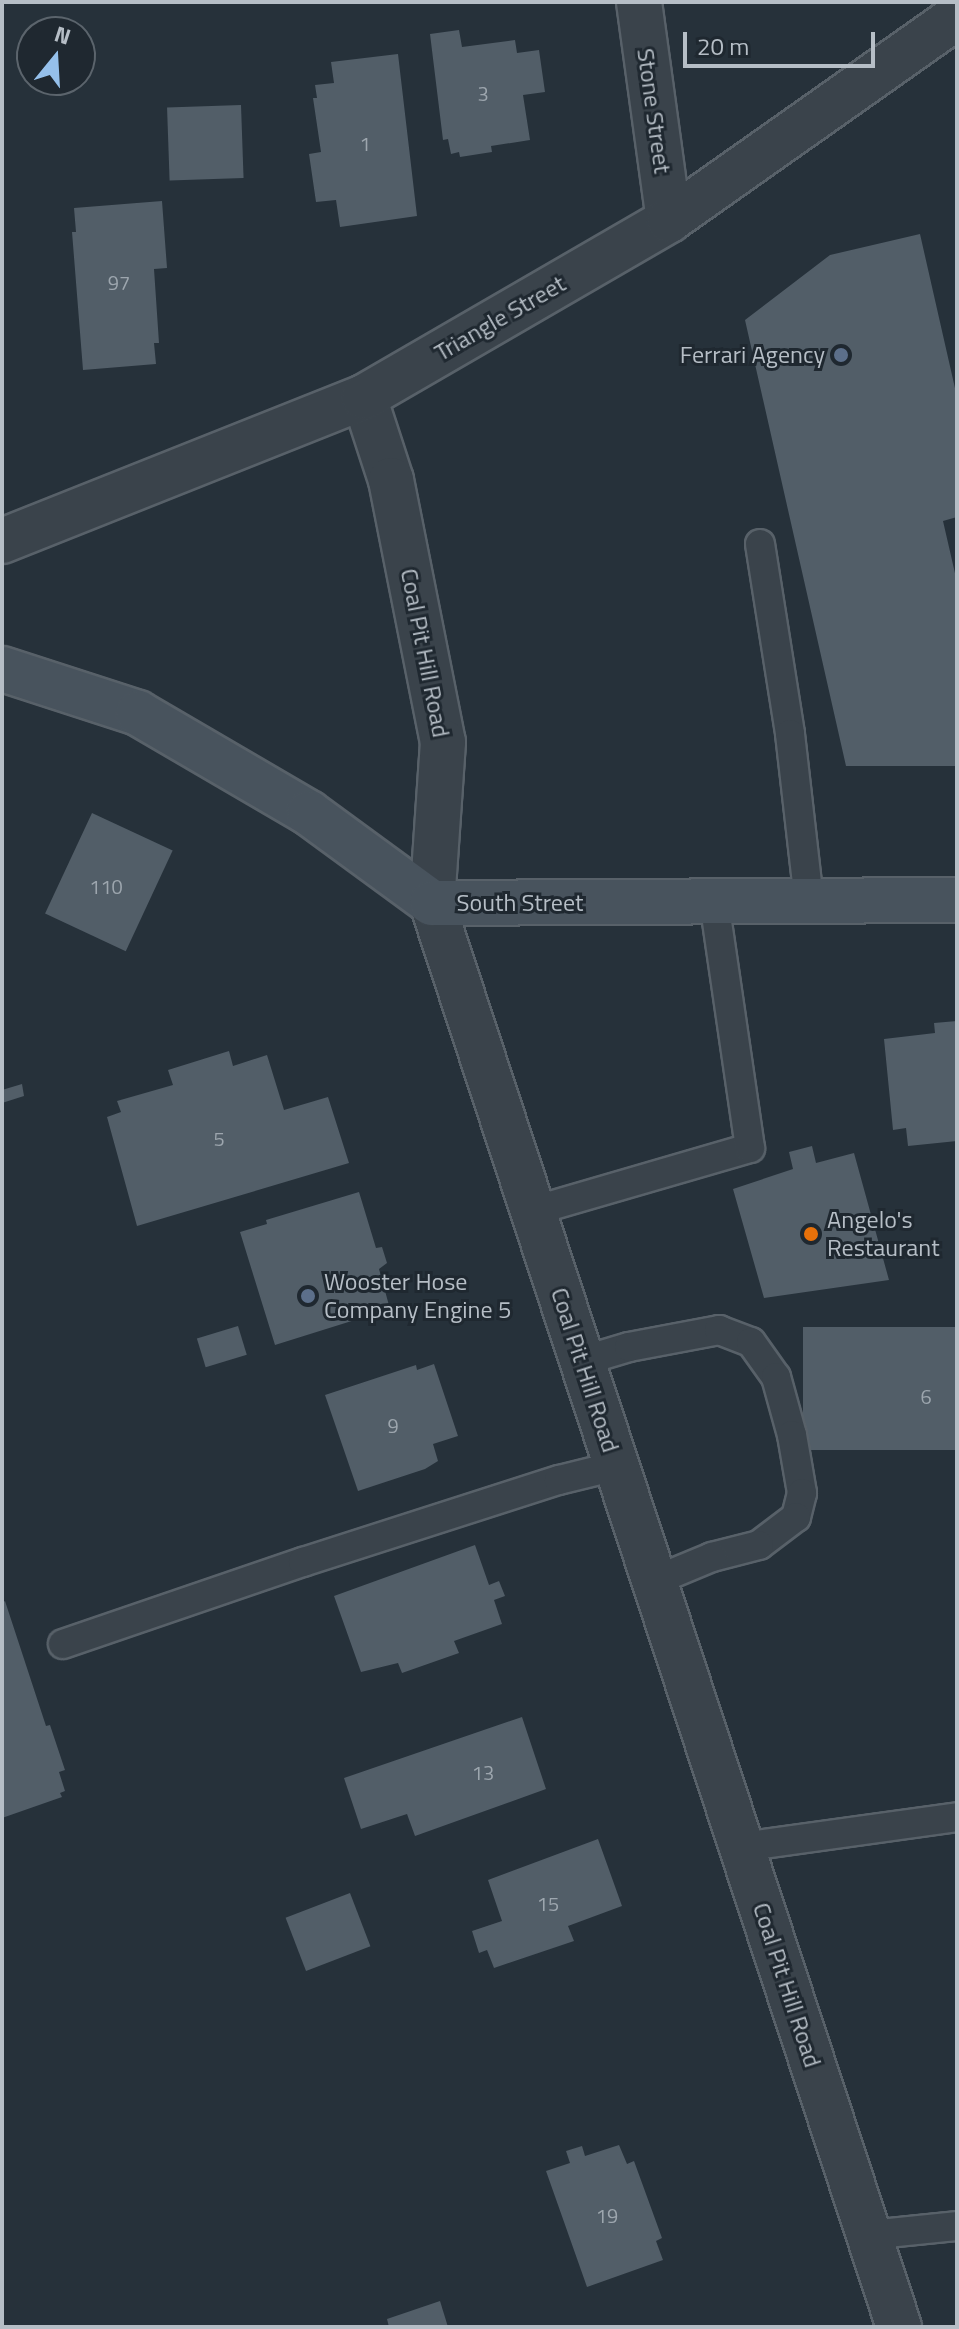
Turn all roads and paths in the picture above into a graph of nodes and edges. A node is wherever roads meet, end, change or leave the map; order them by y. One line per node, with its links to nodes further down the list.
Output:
1 (639, 2): 3 (street, Stone Street)
2 (957, 17): 3 (street, Triangle Street)
3 (669, 220): 4 (street, Triangle Street)
4 (364, 397): 5 (street, Triangle Street); 11 (street, Coal Pit Hill Road)
5 (2, 541)
6 (760, 544): 9 (lane)
7 (2, 669): 11 (main road, South Street)
8 (957, 900): 9 (main road, South Street)
9 (809, 901): 10 (main road, South Street)
10 (714, 902): 11 (main road, South Street); 12 (lane)
11 (432, 903): 12 (street, Coal Pit Hill Road)
12 (533, 1211): 13 (street, Coal Pit Hill Road)
13 (582, 1361): 14 (street, Coal Pit Hill Road); 15 (lane)
14 (616, 1466): 15 (street, Coal Pit Hill Road); 16 (lane)
15 (654, 1581): 18 (street, Coal Pit Hill Road)
16 (63, 1644)
17 (957, 1817): 18 (lane)
18 (742, 1847): 20 (street, Coal Pit Hill Road)
19 (957, 2226): 20 (lane)
20 (869, 2235): 21 (street, Coal Pit Hill Road)
21 (899, 2327)

